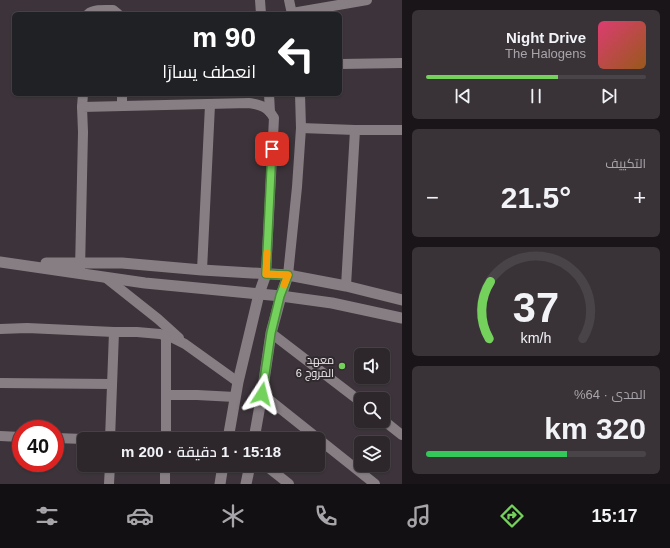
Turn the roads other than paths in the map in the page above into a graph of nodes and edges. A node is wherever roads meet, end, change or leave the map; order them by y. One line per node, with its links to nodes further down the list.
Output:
1 (260, 0): 6 (street)
2 (289, 0): 7 (street)
3 (367, 0): 8 (street)
4 (90, 12): 5 (street)
5 (116, 12)
6 (261, 12)
7 (292, 12)
8 (298, 12)
9 (402, 63): 10 (street)
10 (342, 64)
11 (83, 96): 17 (street)
12 (122, 96): 16 (street)
13 (269, 96): 18 (street)
14 (300, 96): 19 (street)
15 (210, 105): 16 (street); 18 (street); 24 (street)
16 (122, 106): 17 (street)
17 (82, 107): 23 (street)
18 (270, 112): 25 (street)
19 (301, 128): 20 (street); 26 (street)
20 (355, 130): 21 (street); 28 (street)
21 (402, 130)
22 (0, 262): 23 (street)
23 (80, 268): 24 (street); 27 (street)
24 (202, 270): 25 (street)
25 (266, 274): 26 (street); 29 (street)
26 (288, 275): 28 (street); 30 (street)
27 (105, 278): 29 (street); 37 (street)
28 (346, 286): 31 (street)
29 (259, 294): 30 (street); 38 (street)
30 (280, 296): 32 (street); 35 (street)
31 (402, 300)
32 (402, 318)
33 (0, 329): 34 (street)
34 (114, 332): 36 (street); 40 (street)
35 (271, 333): 41 (street); 44 (street)
36 (166, 336): 37 (street); 42 (street)
37 (185, 344): 38 (street)
38 (238, 382): 43 (street)
39 (0, 383): 40 (street)
40 (112, 384): 46 (street)
41 (262, 394): 49 (street); 65 (street)
42 (167, 395): 43 (street); 47 (street)
43 (235, 397): 48 (street)
44 (354, 397)
45 (390, 426): 50 (street)
46 (110, 432)
47 (166, 432)
48 (229, 432)
49 (255, 432)
50 (402, 435)
51 (0, 436): 52 (street)
52 (12, 437)
53 (64, 438): 54 (street)
54 (77, 439)
55 (110, 472): 60 (street)
56 (165, 472): 61 (street)
57 (222, 472): 62 (street)
58 (249, 472): 63 (street)
59 (274, 472): 64 (street)
60 (109, 484)
61 (165, 484)
62 (220, 484)
63 (246, 484)
64 (289, 484)
65 (375, 484)

